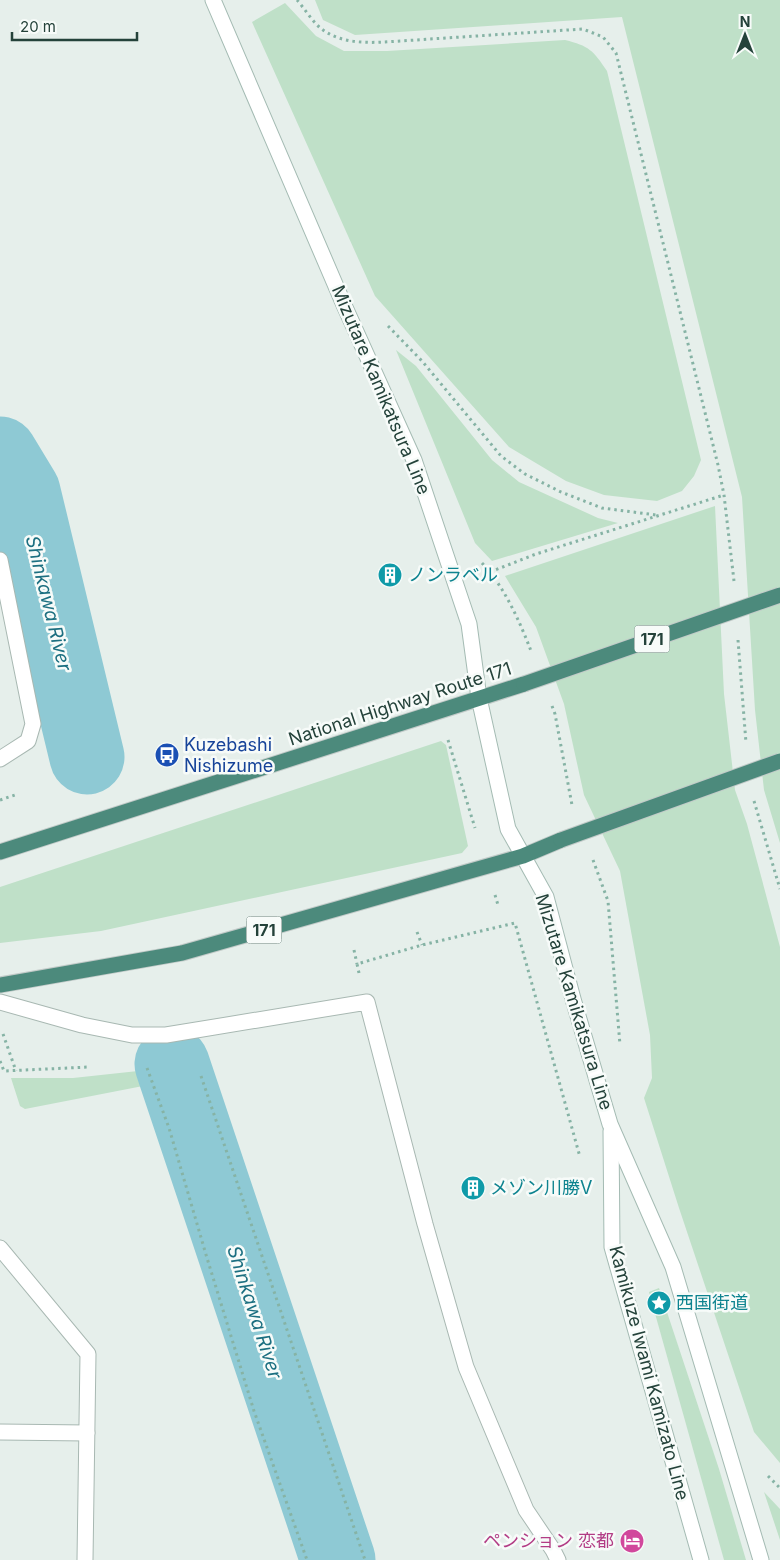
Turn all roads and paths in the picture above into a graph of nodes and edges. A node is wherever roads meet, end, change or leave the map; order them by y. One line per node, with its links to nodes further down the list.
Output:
1 (214, 0): 11 (main road, Mizutare Kamikatsura Line)
2 (297, 0): 4 (path)
3 (383, 320): 5 (path)
4 (724, 495): 5 (path); 7 (path)
5 (656, 515): 9 (path)
6 (0, 560): 14 (main road)
7 (734, 583)
8 (780, 595): 11 (highway, National Highway Route 171 / 171, bridge)
9 (520, 622)
10 (738, 640): 13 (path)
11 (480, 698): 20 (highway, National Highway Route 171 / 171); 21 (main road, Mizutare Kamikatsura Line)
12 (448, 740): 19 (path)
13 (747, 749)
14 (0, 759)
15 (780, 761): 21 (highway, 171, bridge)
16 (752, 794): 22 (path)
17 (15, 795): 18 (path)
18 (0, 800)
19 (476, 832)
20 (0, 852)
21 (523, 856): 29 (highway, 171); 38 (main road, Mizutare Kamikatsura Line)
22 (780, 889)
23 (494, 892): 24 (path)
24 (498, 905)
25 (417, 932): 26 (path)
26 (422, 946): 28 (path); 39 (path)
27 (354, 950): 28 (path)
28 (357, 964): 31 (path)
29 (0, 985)
30 (0, 1002): 31 (main road)
31 (367, 1002): 48 (main road)
32 (0, 1026): 36 (path)
33 (0, 1060): 36 (path)
34 (89, 1067): 36 (path)
35 (147, 1068): 46 (path)
36 (16, 1071)
37 (201, 1076): 47 (path)
38 (610, 1124): 49 (main road, Kamikuze Iwami Kamizato Line); 50 (main road, Mizutare Kamikatsura Line)
39 (581, 1162)
40 (0, 1248): 42 (main road)
41 (0, 1432): 42 (main road)
42 (87, 1433): 45 (main road)
43 (762, 1469): 44 (path)
44 (780, 1488)
45 (85, 1560)
46 (307, 1560)
47 (366, 1560)
48 (558, 1560)
49 (702, 1560)
50 (761, 1560)

